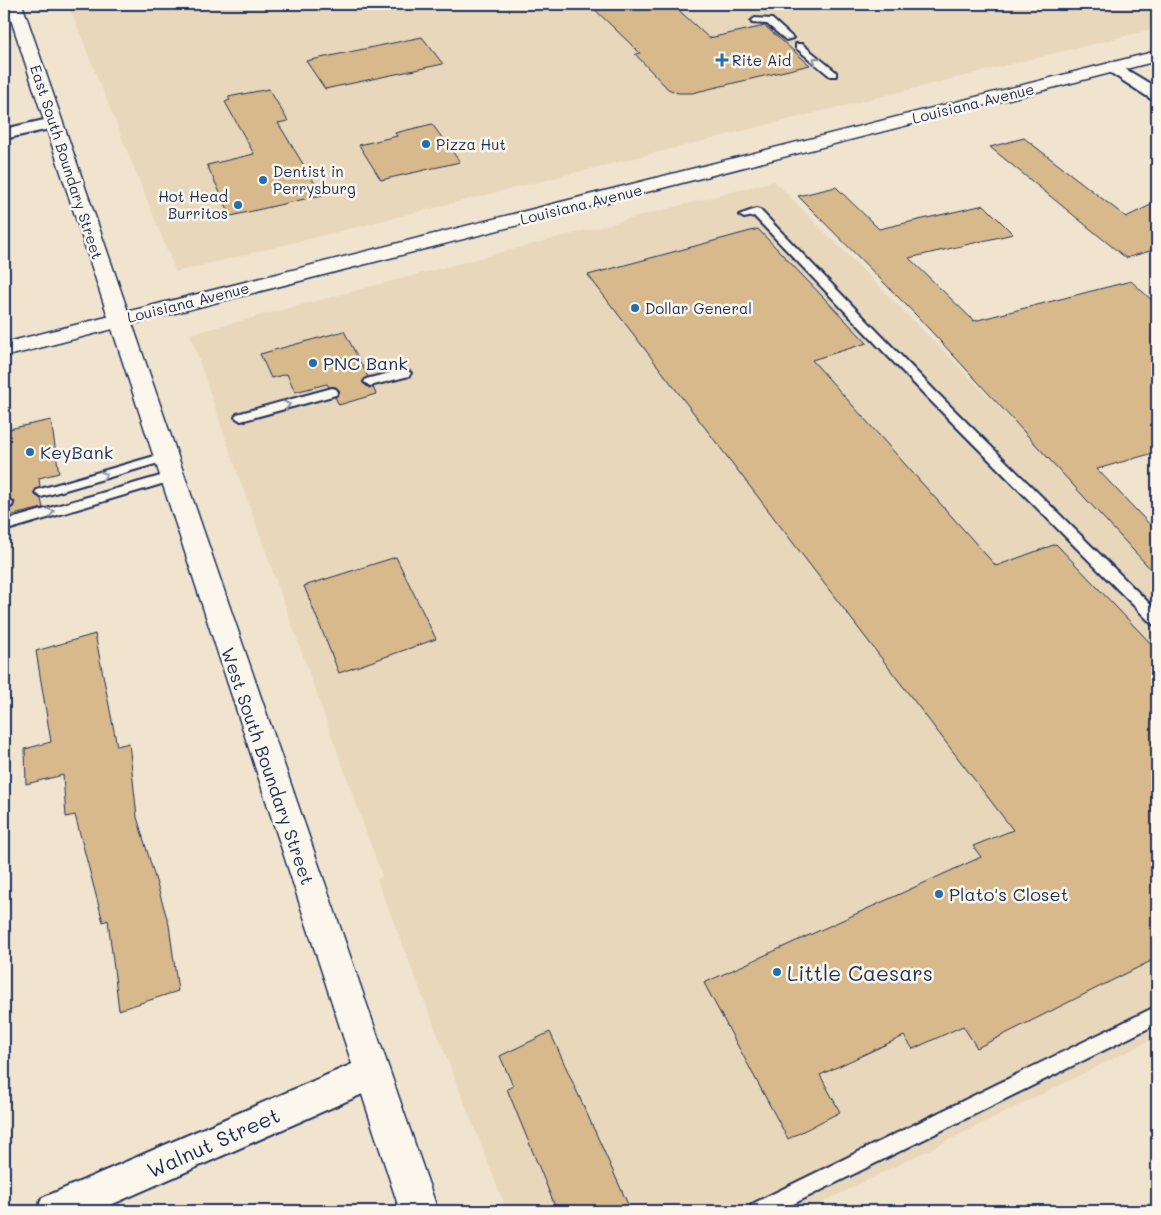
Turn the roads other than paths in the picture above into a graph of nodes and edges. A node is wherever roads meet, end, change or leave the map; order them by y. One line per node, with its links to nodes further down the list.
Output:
1 (14, 4): 9 (street, East South Boundary Street)
2 (755, 20): 3 (lane)
3 (789, 38)
4 (799, 46): 7 (lane, one-way to 4)
5 (1157, 56): 6 (street, Louisiana Avenue)
6 (1114, 67): 8 (street); 12 (street, Louisiana Avenue)
7 (832, 74)
8 (1157, 95)
9 (53, 123): 10 (street); 12 (street, East South Boundary Street)
10 (4, 134)
11 (744, 215): 21 (lane)
12 (119, 320): 13 (street, Louisiana Avenue); 18 (street, West South Boundary Street)
13 (4, 350)
14 (406, 373): 15 (lane)
15 (370, 382)
16 (332, 392): 17 (lane, one-way to 16)
17 (241, 417)
18 (168, 467): 19 (lane, one-way to 18); 20 (lane, one-way to 18); 23 (street, West South Boundary Street)
19 (41, 493)
20 (4, 526)
21 (1157, 620)
22 (1157, 1016): 26 (lane)
23 (371, 1073): 24 (street, Walnut Street); 25 (street, West South Boundary Street)
24 (54, 1211)
25 (419, 1211)
26 (759, 1211)

